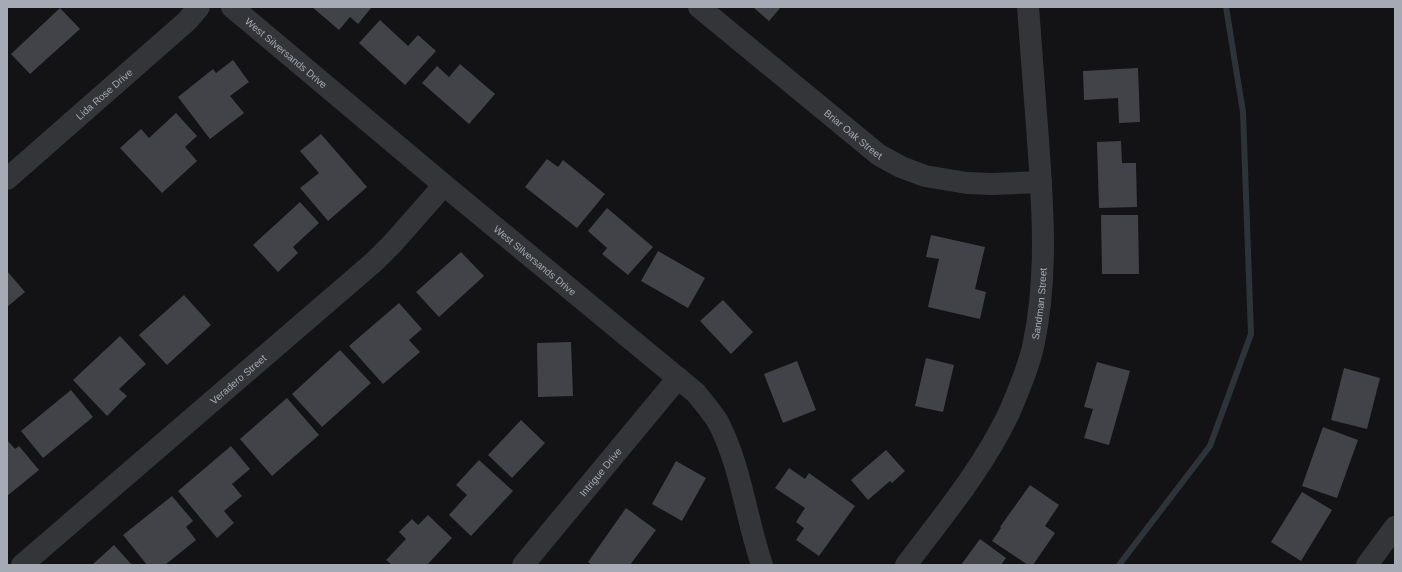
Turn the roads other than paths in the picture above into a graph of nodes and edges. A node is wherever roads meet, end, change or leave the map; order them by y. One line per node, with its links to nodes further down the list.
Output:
1 (199, 7): 5 (street, Lida Rose Drive)
2 (232, 7): 7 (street, West Silversands Drive)
3 (699, 7): 6 (street, Briar Oak Street)
4 (1028, 7): 6 (street, Sandman Street)
5 (7, 179)
6 (1041, 182): 13 (street, Sandman Street)
7 (444, 185): 8 (street, West Silversands Drive); 10 (street, Veradero Street)
8 (678, 378): 11 (street, Intrigue Drive); 12 (street, West Silversands Drive)
9 (1395, 527): 14 (street)
10 (22, 565)
11 (523, 565)
12 (762, 565)
13 (906, 565)
14 (1367, 565)

